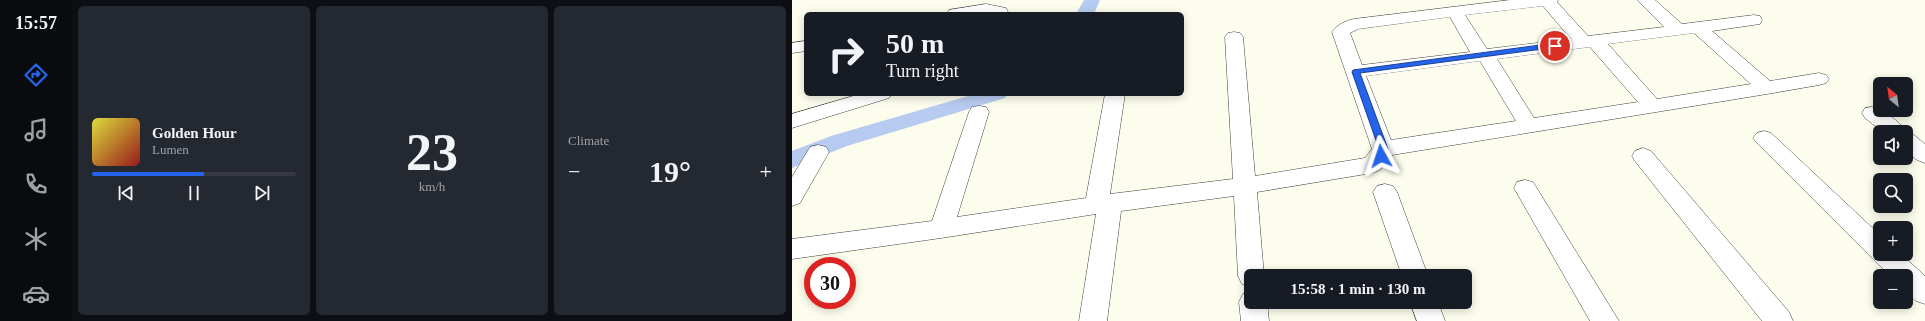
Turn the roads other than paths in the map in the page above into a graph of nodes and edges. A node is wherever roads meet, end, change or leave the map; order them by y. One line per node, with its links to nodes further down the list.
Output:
1 (1547, 0): 2 (street); 6 (street); 11 (street)
2 (1550, 0)
3 (1645, 0): 9 (street)
4 (970, 12): 5 (street)
5 (1000, 12)
6 (1455, 12): 14 (street); 15 (street)
7 (1754, 20): 8 (street)
8 (1698, 27): 9 (street); 17 (street)
9 (1678, 30): 11 (street)
10 (1234, 37): 32 (street)
11 (1588, 41): 14 (street); 20 (street)
12 (804, 46): 13 (street)
13 (792, 48)
14 (1483, 55): 15 (street); 25 (street)
15 (1355, 72): 28 (street)
16 (1819, 80): 17 (street)
17 (1767, 88): 20 (street)
18 (875, 96): 23 (street)
19 (1115, 96): 36 (street)
20 (1653, 106): 25 (street)
21 (979, 112): 37 (street)
22 (1872, 113): 24 (street)
23 (792, 121)
24 (1887, 125)
25 (1529, 126): 28 (street)
26 (1764, 138): 38 (street)
27 (1913, 145): 30 (street)
28 (1383, 149): 32 (street)
29 (818, 152): 35 (street)
30 (1925, 154)
31 (1643, 156): 50 (street)
32 (1244, 186): 36 (street); 41 (street)
33 (1525, 188): 49 (street)
34 (1385, 192): 42 (street)
35 (792, 197)
36 (1104, 204): 37 (street); 46 (street)
37 (940, 229): 39 (street)
38 (1873, 243)
39 (792, 249)
40 (1891, 261): 43 (street)
41 (1250, 269)
42 (1412, 269)
43 (1925, 293)
44 (1254, 309): 47 (street)
45 (1427, 309): 48 (street)
46 (1092, 321)
47 (1255, 321)
48 (1431, 321)
49 (1605, 321)
50 (1779, 321)

